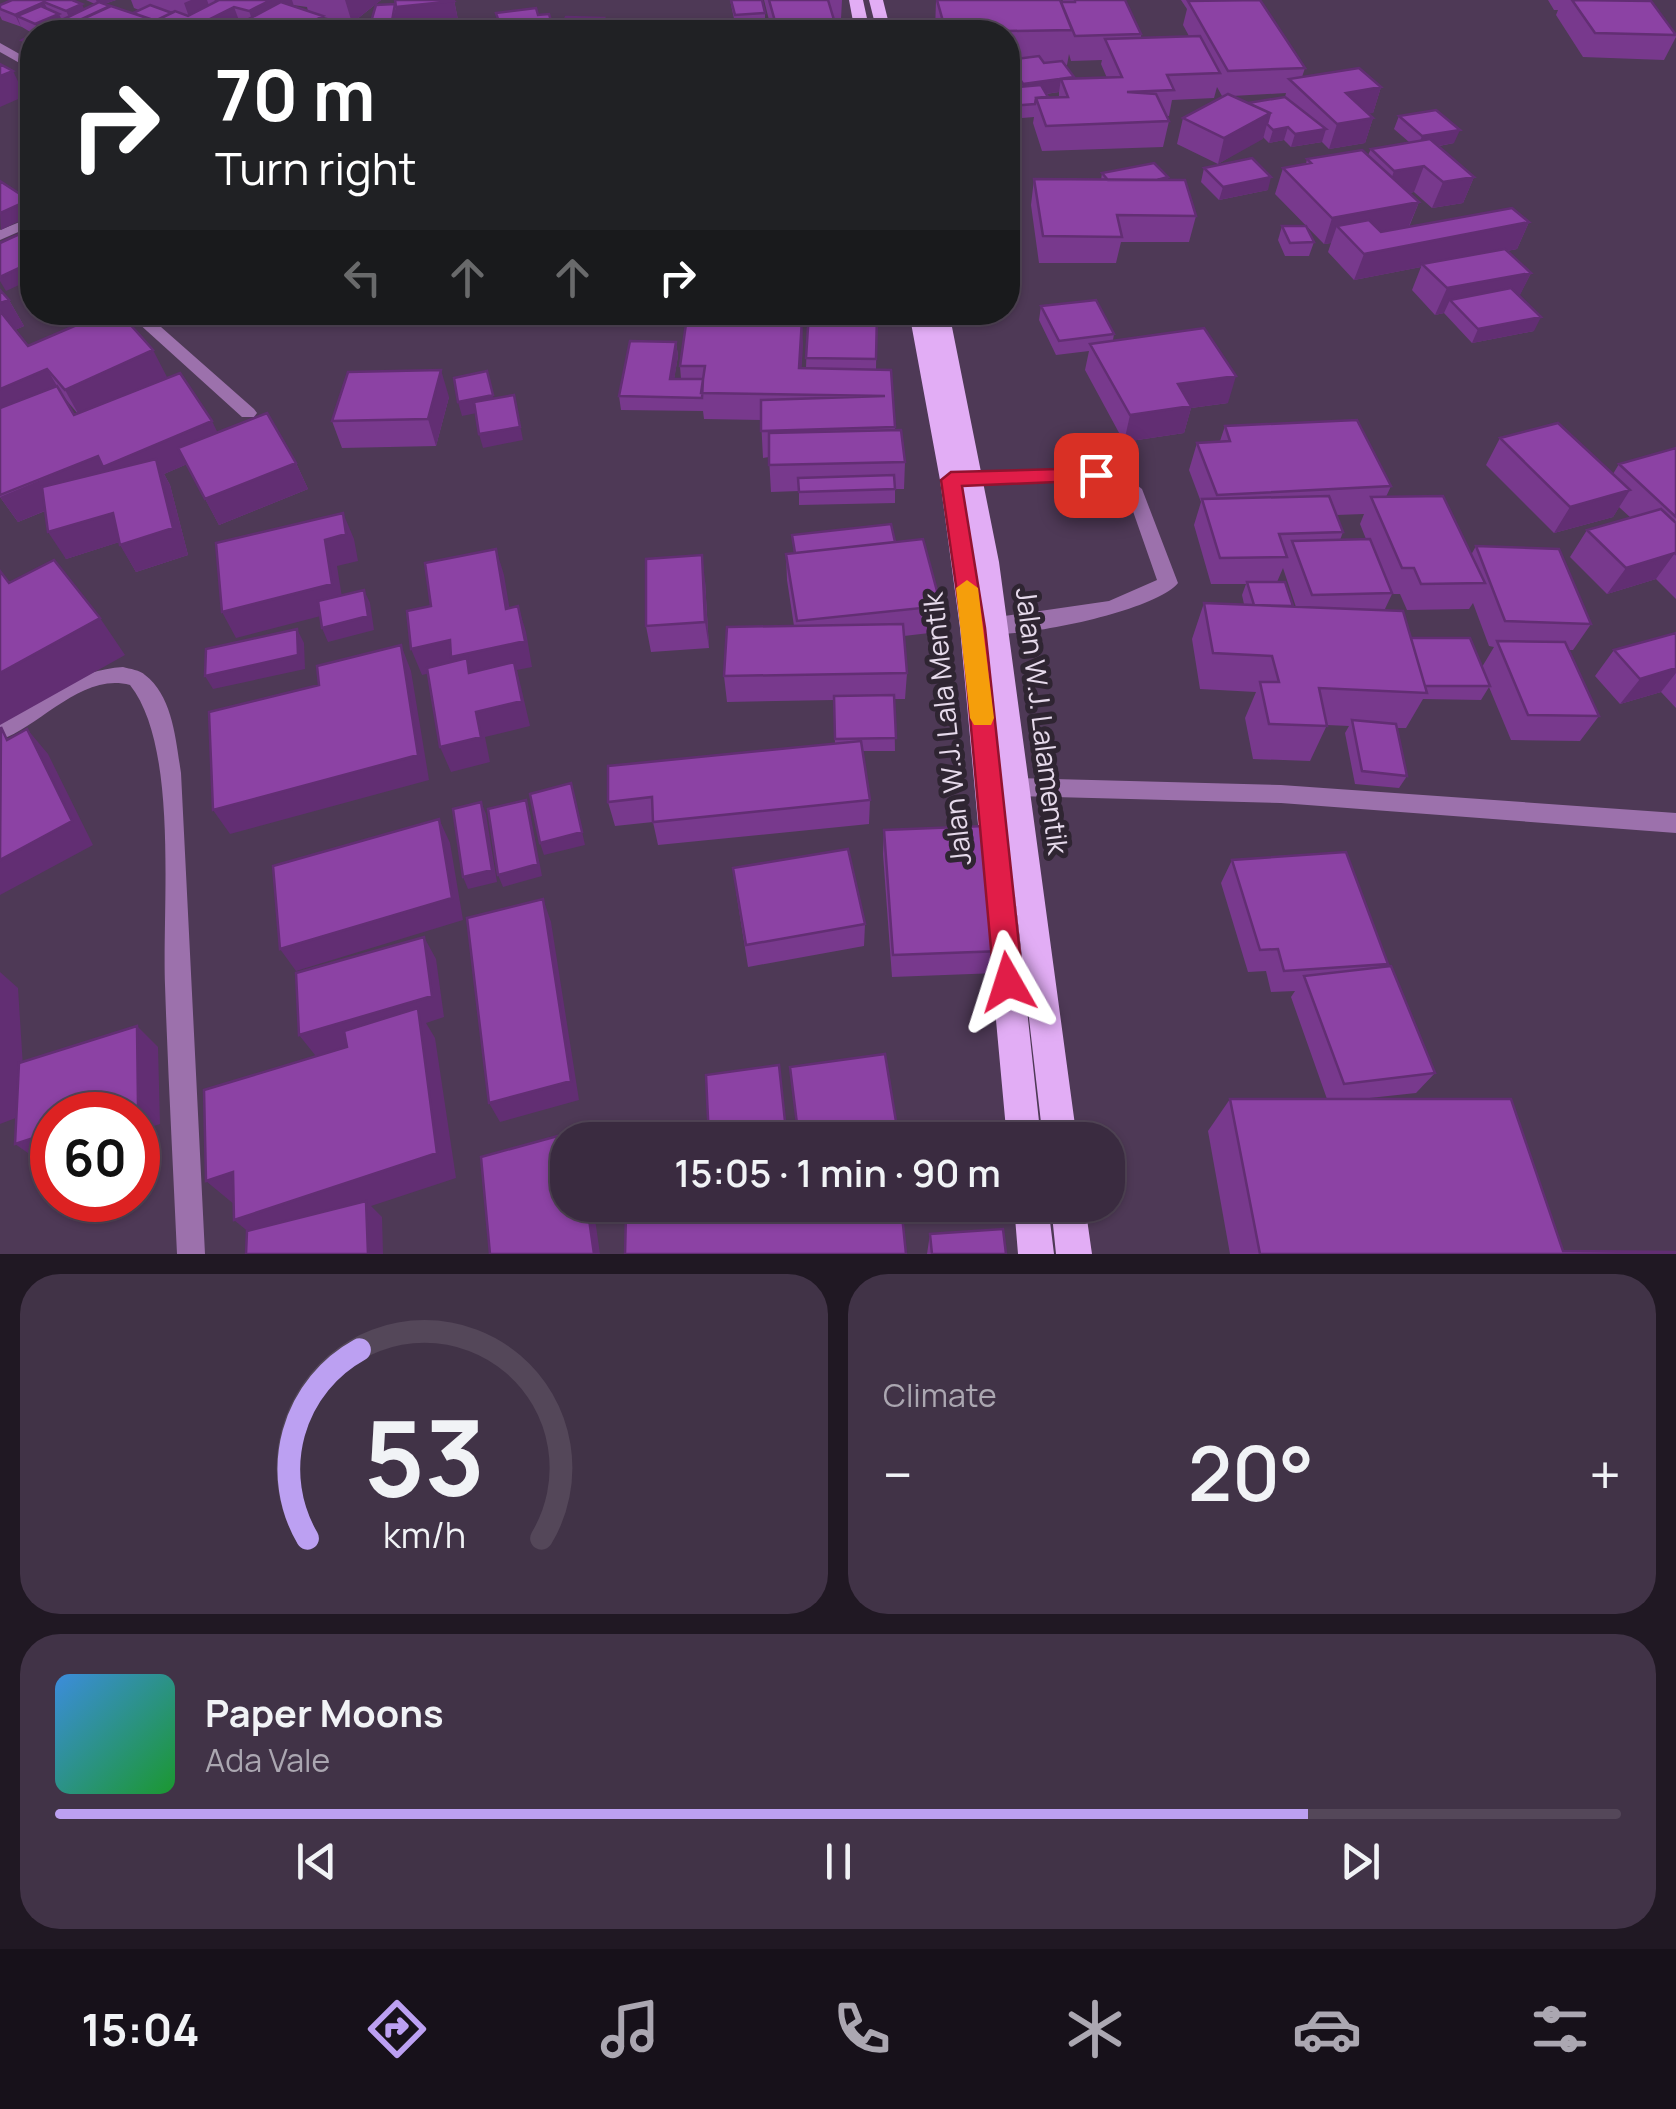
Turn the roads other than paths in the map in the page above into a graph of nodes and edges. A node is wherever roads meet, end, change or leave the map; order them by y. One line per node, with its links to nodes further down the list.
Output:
1 (149, 325): 4 (street)
2 (921, 325): 5 (main road)
3 (942, 325): 5 (main road, Jalan W.J. Lalamentik)
4 (248, 413)
5 (961, 480): 6 (main road, Jalan W.J. Lalamentik); 6 (street)
6 (984, 627): 8 (main road, Jalan W.J. Lalamentik); 10 (main road, Jalan W.J. Lala Mentik)
7 (0, 731): 14 (street)
8 (1016, 788): 9 (street); 11 (main road, Jalan W.J. Lalamentik)
9 (1676, 823)
10 (1023, 1122)
11 (1058, 1122)
12 (1033, 1222): 15 (main road)
13 (1070, 1222): 16 (main road)
14 (191, 1254)
15 (1036, 1254)
16 (1074, 1254)

